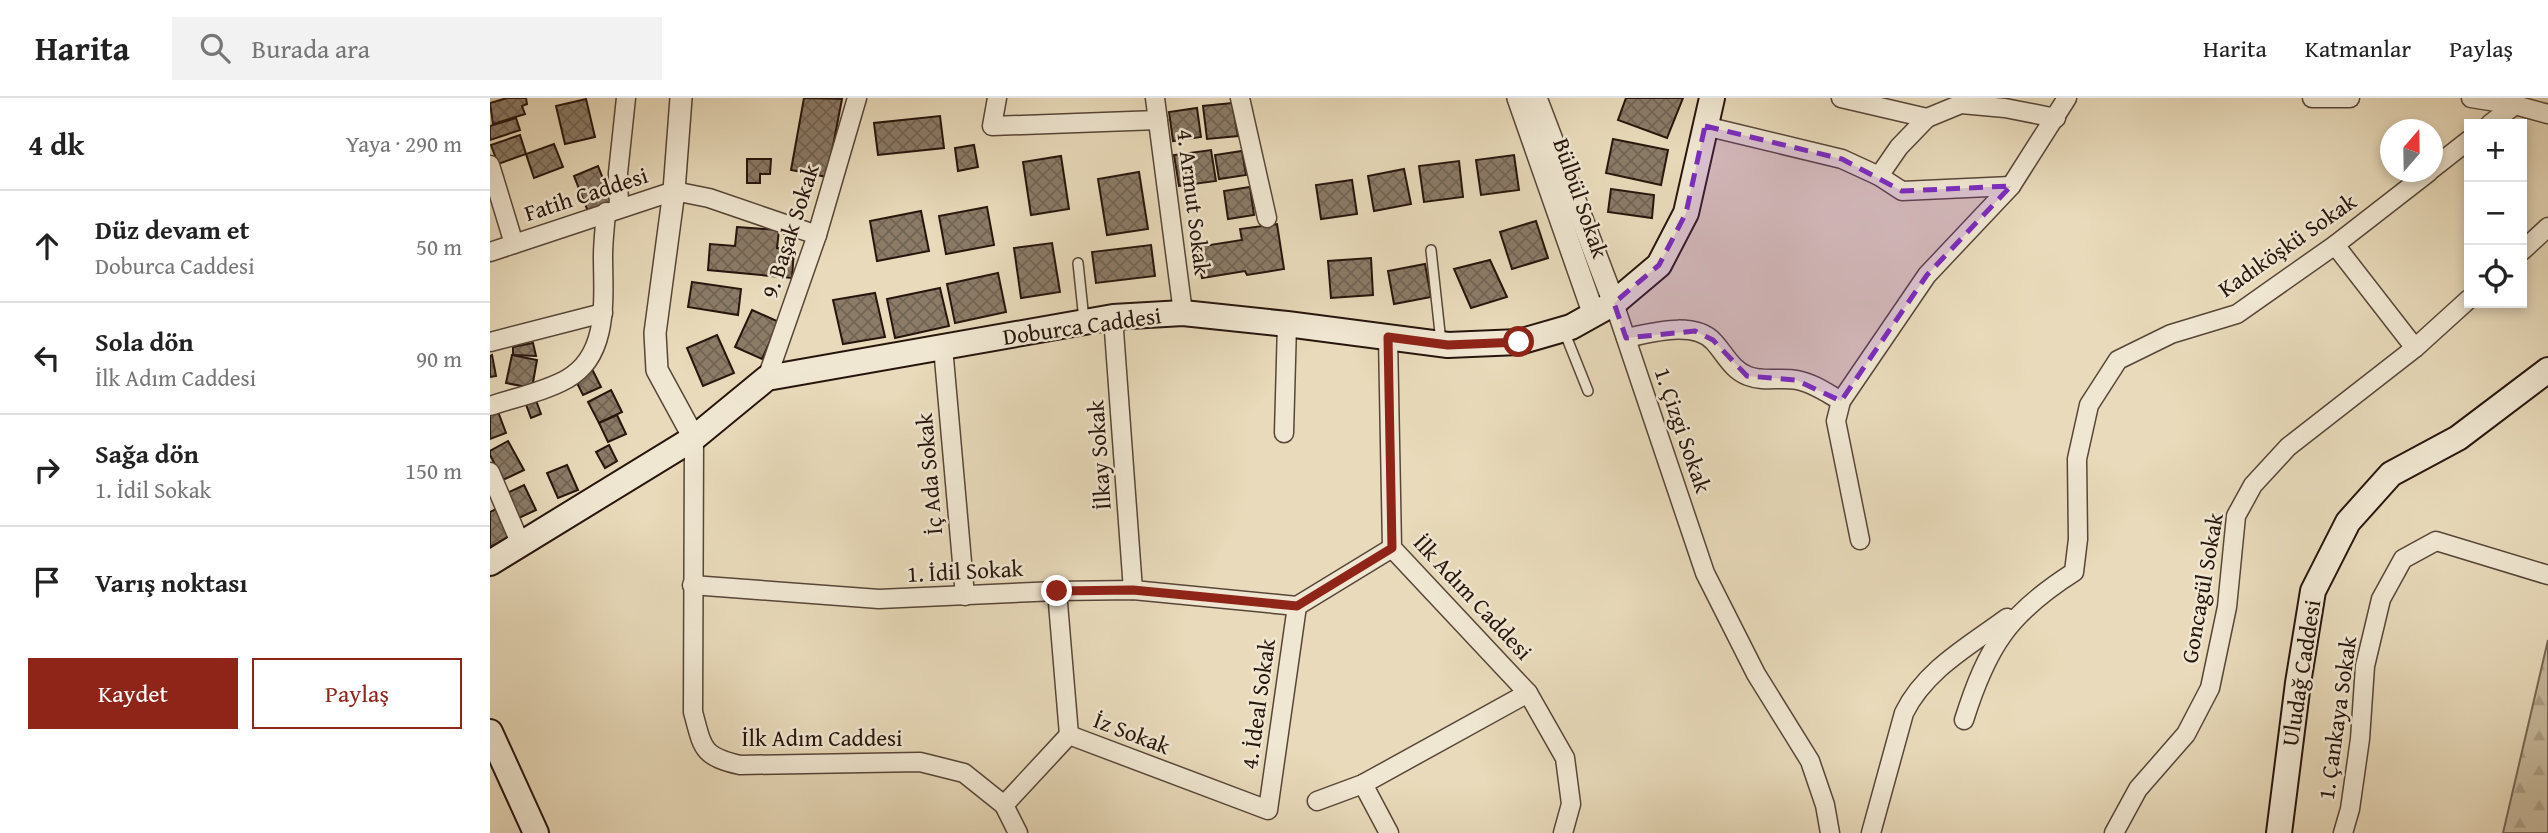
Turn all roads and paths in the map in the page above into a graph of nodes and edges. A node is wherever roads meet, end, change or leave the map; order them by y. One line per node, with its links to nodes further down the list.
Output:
1 (626, 98): 29 (street)
2 (681, 98): 28 (street)
3 (858, 98): 32 (street, 9. Başak Sokak)
4 (997, 98): 20 (street)
5 (1156, 98): 20 (street, 4. Armut Sokak)
6 (1240, 98): 30 (street)
7 (1518, 98): 40 (street, Bülbül Sokak)
8 (1536, 98): 40 (street, Bülbül Sokak)
9 (1712, 98): 21 (main road, Doburca Caddesi)
10 (1841, 98): 17 (street)
11 (2067, 98): 18 (street)
12 (2312, 98): 13 (street)
13 (2350, 98)
14 (2471, 98): 15 (street)
15 (2515, 105): 16 (street); 19 (street)
16 (2548, 114)
17 (1927, 118): 18 (street); 25 (street)
18 (2056, 118): 27 (street)
19 (2497, 119)
20 (1158, 120): 42 (street, 4. Armut Sokak)
21 (1705, 126): 25 (street); 40 (main road, Doburca Caddesi)
22 (2464, 144): 23 (street, Kadıköşkü Sokak)
23 (2443, 161)
24 (490, 165): 33 (street)
25 (1878, 176): 27 (street)
26 (2416, 182): 34 (street, Kadıköşkü Sokak)
27 (2011, 186): 56 (street)
28 (674, 191): 29 (street, Fatih Caddesi); 32 (street, Fatih Caddesi); 59 (street)
29 (612, 210): 33 (street, Fatih Caddesi); 41 (street)
30 (1267, 218)
31 (2548, 228): 35 (street)
32 (817, 234): 54 (street, 9. Başak Sokak)
33 (514, 244): 37 (street, Fatih Caddesi)
34 (2335, 246): 52 (street); 71 (street, Kadıköşkü Sokak)
35 (2527, 247)
36 (1431, 250): 50 (lane)
37 (490, 252)
38 (1077, 262): 44 (lane)
39 (2464, 304): 52 (street, Goncagül Sokak)
40 (1604, 309): 46 (main road, Doburca Caddesi); 48 (street, 1. Çizgi Sokak)
41 (603, 313): 49 (street); 57 (street)
42 (1183, 313): 43 (main road, Doburca Caddesi); 45 (main road, Doburca Caddesi)
43 (1113, 317): 44 (main road, Doburca Caddesi); 67 (street, İlkay Sokak)
44 (1084, 322): 51 (main road, Doburca Caddesi)
45 (1287, 324): 47 (main road, Doburca Caddesi); 58 (street)
46 (1563, 329): 50 (main road, Doburca Caddesi); 55 (lane)
47 (1388, 337): 50 (main road, Doburca Caddesi); 63 (street, İlk Adım Caddesi)
48 (1626, 338): 56 (street); 84 (street, 1. Çizgi Sokak)
49 (490, 342)
50 (1441, 344)
51 (943, 347): 54 (main road, Doburca Caddesi); 69 (street, İç Ada Sokak)
52 (2415, 348): 86 (street, Goncagül Sokak)
53 (2548, 370): 87 (main road, Uludağ Caddesi)
54 (766, 378): 59 (main road, Doburca Caddesi)
55 (1588, 391)
56 (1841, 401): 61 (street)
57 (490, 405)
58 (1284, 433)
59 (694, 438): 62 (main road, Doburca Caddesi); 66 (street, İlk Adım Caddesi)
60 (490, 472): 62 (street)
61 (1860, 540)
62 (521, 545): 64 (main road, Doburca Caddesi)
63 (1392, 548): 70 (street); 72 (street, İlk Adım Caddesi)
64 (490, 563)
65 (2548, 575): 88 (street, 1. Çankaya Sokak)
66 (692, 585): 69 (street, 1. İdil Sokak); 78 (street, İlk Adım Caddesi)
67 (1133, 590): 68 (street, 1. İdil Sokak); 70 (street, 1. İdil Sokak)
68 (1057, 591): 69 (street, 1. İdil Sokak); 75 (street)
69 (965, 596)
70 (1297, 606): 79 (street, 4. İdeal Sokak)
71 (2020, 614): 73 (street, Kadıköşkü Sokak); 85 (street)
72 (1528, 693): 76 (street); 83 (street, İlk Adım Caddesi)
73 (1964, 720)
74 (490, 732): 80 (main road)
75 (1069, 735): 78 (street, İz Sokak); 79 (street, İz Sokak)
76 (1363, 784): 77 (street); 82 (street)
77 (1317, 800)
78 (1003, 805): 81 (street, İlk Adım Caddesi)
79 (1268, 810)
80 (536, 833)
81 (1018, 833)
82 (1389, 833)
83 (1563, 833)
84 (1830, 833)
85 (1871, 833)
86 (2114, 833)
87 (2279, 833)
88 (2343, 833)

